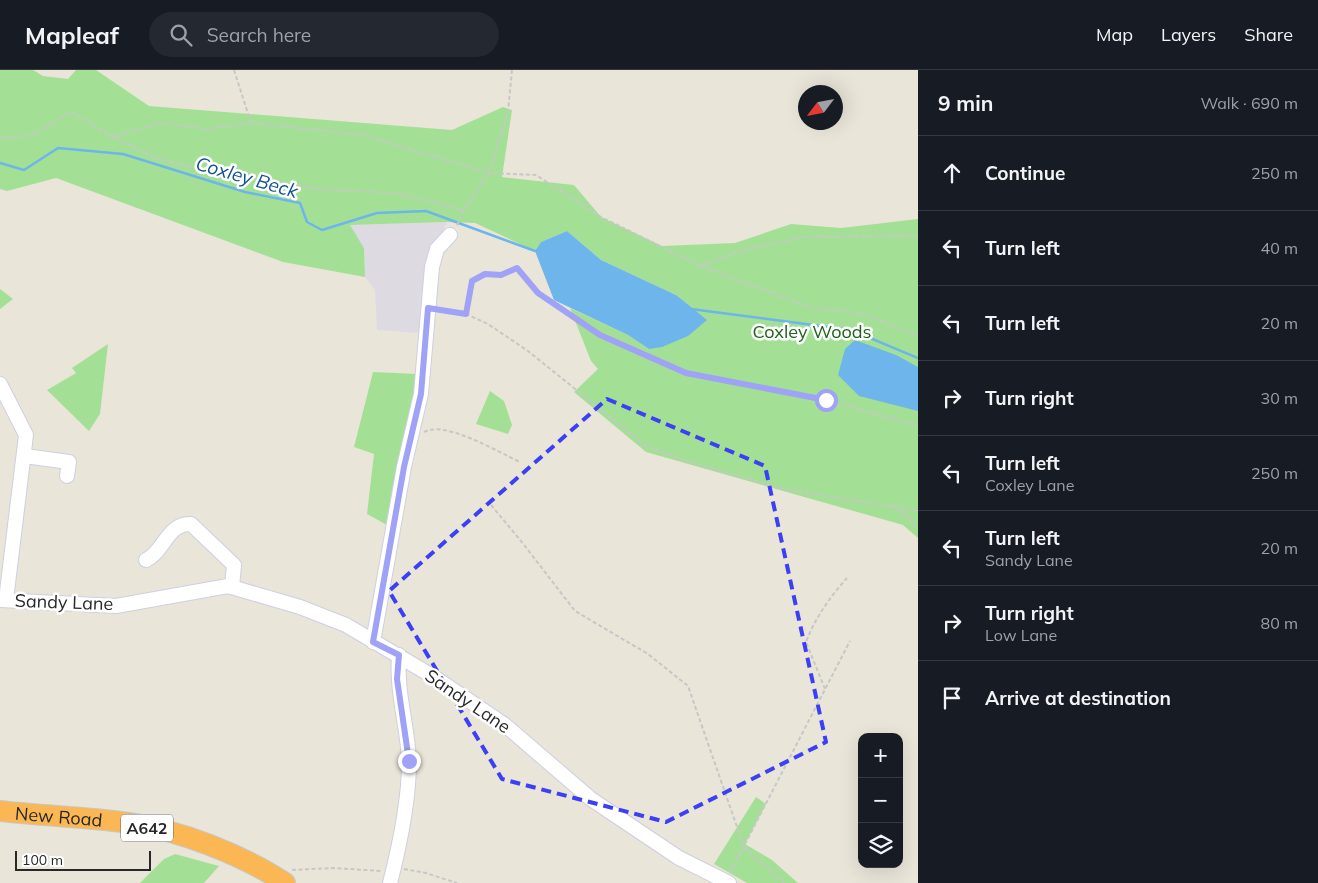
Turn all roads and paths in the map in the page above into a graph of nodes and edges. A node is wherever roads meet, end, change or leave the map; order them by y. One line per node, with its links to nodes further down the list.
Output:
1 (234, 70): 3 (path)
2 (512, 70): 6 (path)
3 (250, 123): 4 (path); 6 (path)
4 (111, 136): 5 (path); 7 (path)
5 (0, 137)
6 (489, 173): 7 (path); 10 (path)
7 (463, 210): 8 (path)
8 (450, 235): 11 (street)
9 (918, 236): 10 (path)
10 (701, 266): 13 (path)
11 (428, 308): 12 (path); 16 (street)
12 (466, 314): 15 (path); 21 (path)
13 (918, 335)
14 (1, 386): 17 (street)
15 (918, 426)
16 (411, 439): 18 (path); 29 (street)
17 (25, 456): 19 (street); 27 (street)
18 (520, 462)
19 (67, 476)
20 (491, 505): 35 (path)
21 (891, 505): 22 (path); 23 (path)
22 (918, 511)
23 (918, 527)
24 (146, 560): 26 (street)
25 (847, 578): 31 (path)
26 (232, 587): 27 (street, Sandy Lane); 29 (street, Sandy Lane)
27 (3, 600)
28 (850, 641): 31 (path)
29 (373, 642): 30 (street, Sandy Lane)
30 (399, 655): 33 (street); 38 (street, Sandy Lane)
31 (825, 689): 35 (path)
32 (399, 767): 33 (street)
33 (400, 797): 36 (street)
34 (0, 811): 37 (highway, New Road / A642)
35 (744, 847): 38 (path); 41 (path)
36 (394, 868): 37 (path); 39 (street); 40 (path)
37 (288, 877)
38 (727, 882)
39 (390, 883)
40 (457, 883)
41 (784, 883)

